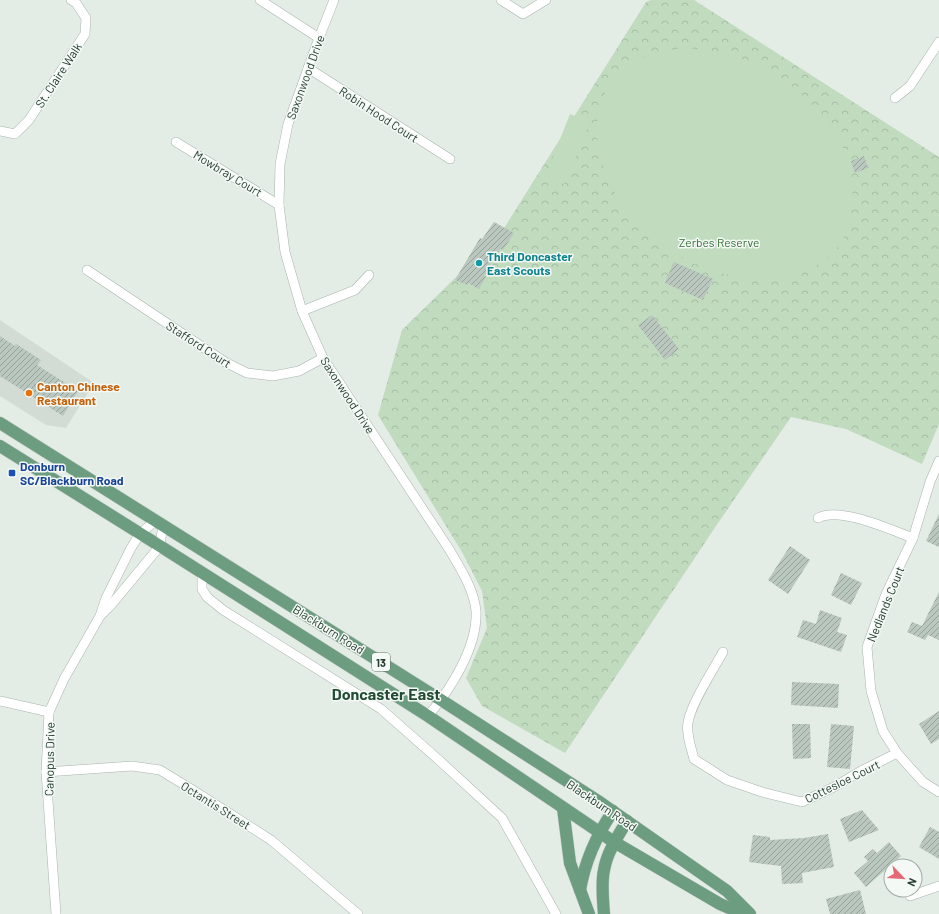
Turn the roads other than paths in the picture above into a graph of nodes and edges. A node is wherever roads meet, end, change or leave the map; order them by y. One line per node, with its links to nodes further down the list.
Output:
1 (72, 0): 10 (street, St. Claire Walk)
2 (260, 0): 6 (street)
3 (334, 0): 6 (street, Saxonwood Drive)
4 (502, 0): 5 (street)
5 (546, 0)
6 (319, 38): 8 (street, Saxonwood Drive)
7 (939, 42): 9 (street)
8 (308, 68): 12 (street, Robin Hood Court); 13 (street, Saxonwood Drive)
9 (895, 98)
10 (0, 131)
11 (176, 142): 13 (street, Mowbray Court)
12 (450, 160)
13 (279, 205): 16 (street, Saxonwood Drive)
14 (87, 270): 17 (street, Stafford Court)
15 (369, 275): 16 (street)
16 (302, 311): 17 (street, Saxonwood Drive)
17 (323, 358): 31 (street, Saxonwood Drive)
18 (0, 422): 21 (main road, Blackburn Road / 13)
19 (0, 446): 22 (main road, Blackburn Road / 13)
20 (939, 461): 26 (street, Nedlands Court)
21 (71, 467): 22 (main road); 24 (main road, Blackburn Road / 13)
22 (61, 485): 25 (main road, Blackburn Road / 13)
23 (818, 518): 26 (street)
24 (159, 522): 25 (street, Canopus Drive); 27 (street); 31 (main road, Blackburn Road / 13)
25 (140, 534): 27 (main road, Blackburn Road / 13); 29 (street, Canopus Drive)
26 (913, 538): 35 (street, Nedlands Court)
27 (160, 546): 28 (main road, Blackburn Road / 13); 29 (street, Canopus Drive)
28 (202, 572): 34 (main road, Blackburn Road / 13); 48 (street)
29 (100, 616): 33 (street, Canopus Drive)
30 (723, 652): 35 (street, Cottesloe Court)
31 (442, 700): 34 (street, Saxonwood Drive); 39 (main road, Blackburn Road / 13)
32 (0, 701): 33 (street)
33 (49, 712): 36 (street, Canopus Drive)
34 (428, 716): 38 (main road, Blackburn Road / 13)
35 (897, 753): 37 (street, Nedlands Court)
36 (46, 772): 46 (street, Canopus Drive); 47 (street, Octantis Street)
37 (939, 792)
38 (563, 808): 41 (main road, Blackburn Road); 44 (main road)
39 (613, 811): 40 (main road, Blackburn Road); 41 (main road)
40 (627, 821): 42 (main road); 52 (main road, Blackburn Road)
41 (599, 832): 42 (main road, Blackburn Road); 44 (main road)
42 (614, 842): 50 (main road); 51 (main road, Blackburn Road)
43 (939, 886): 45 (street)
44 (580, 890): 49 (main road)
45 (923, 892)
46 (56, 914)
47 (358, 914)
48 (556, 914)
49 (589, 914)
50 (604, 914)
51 (743, 914)
52 (750, 914)

